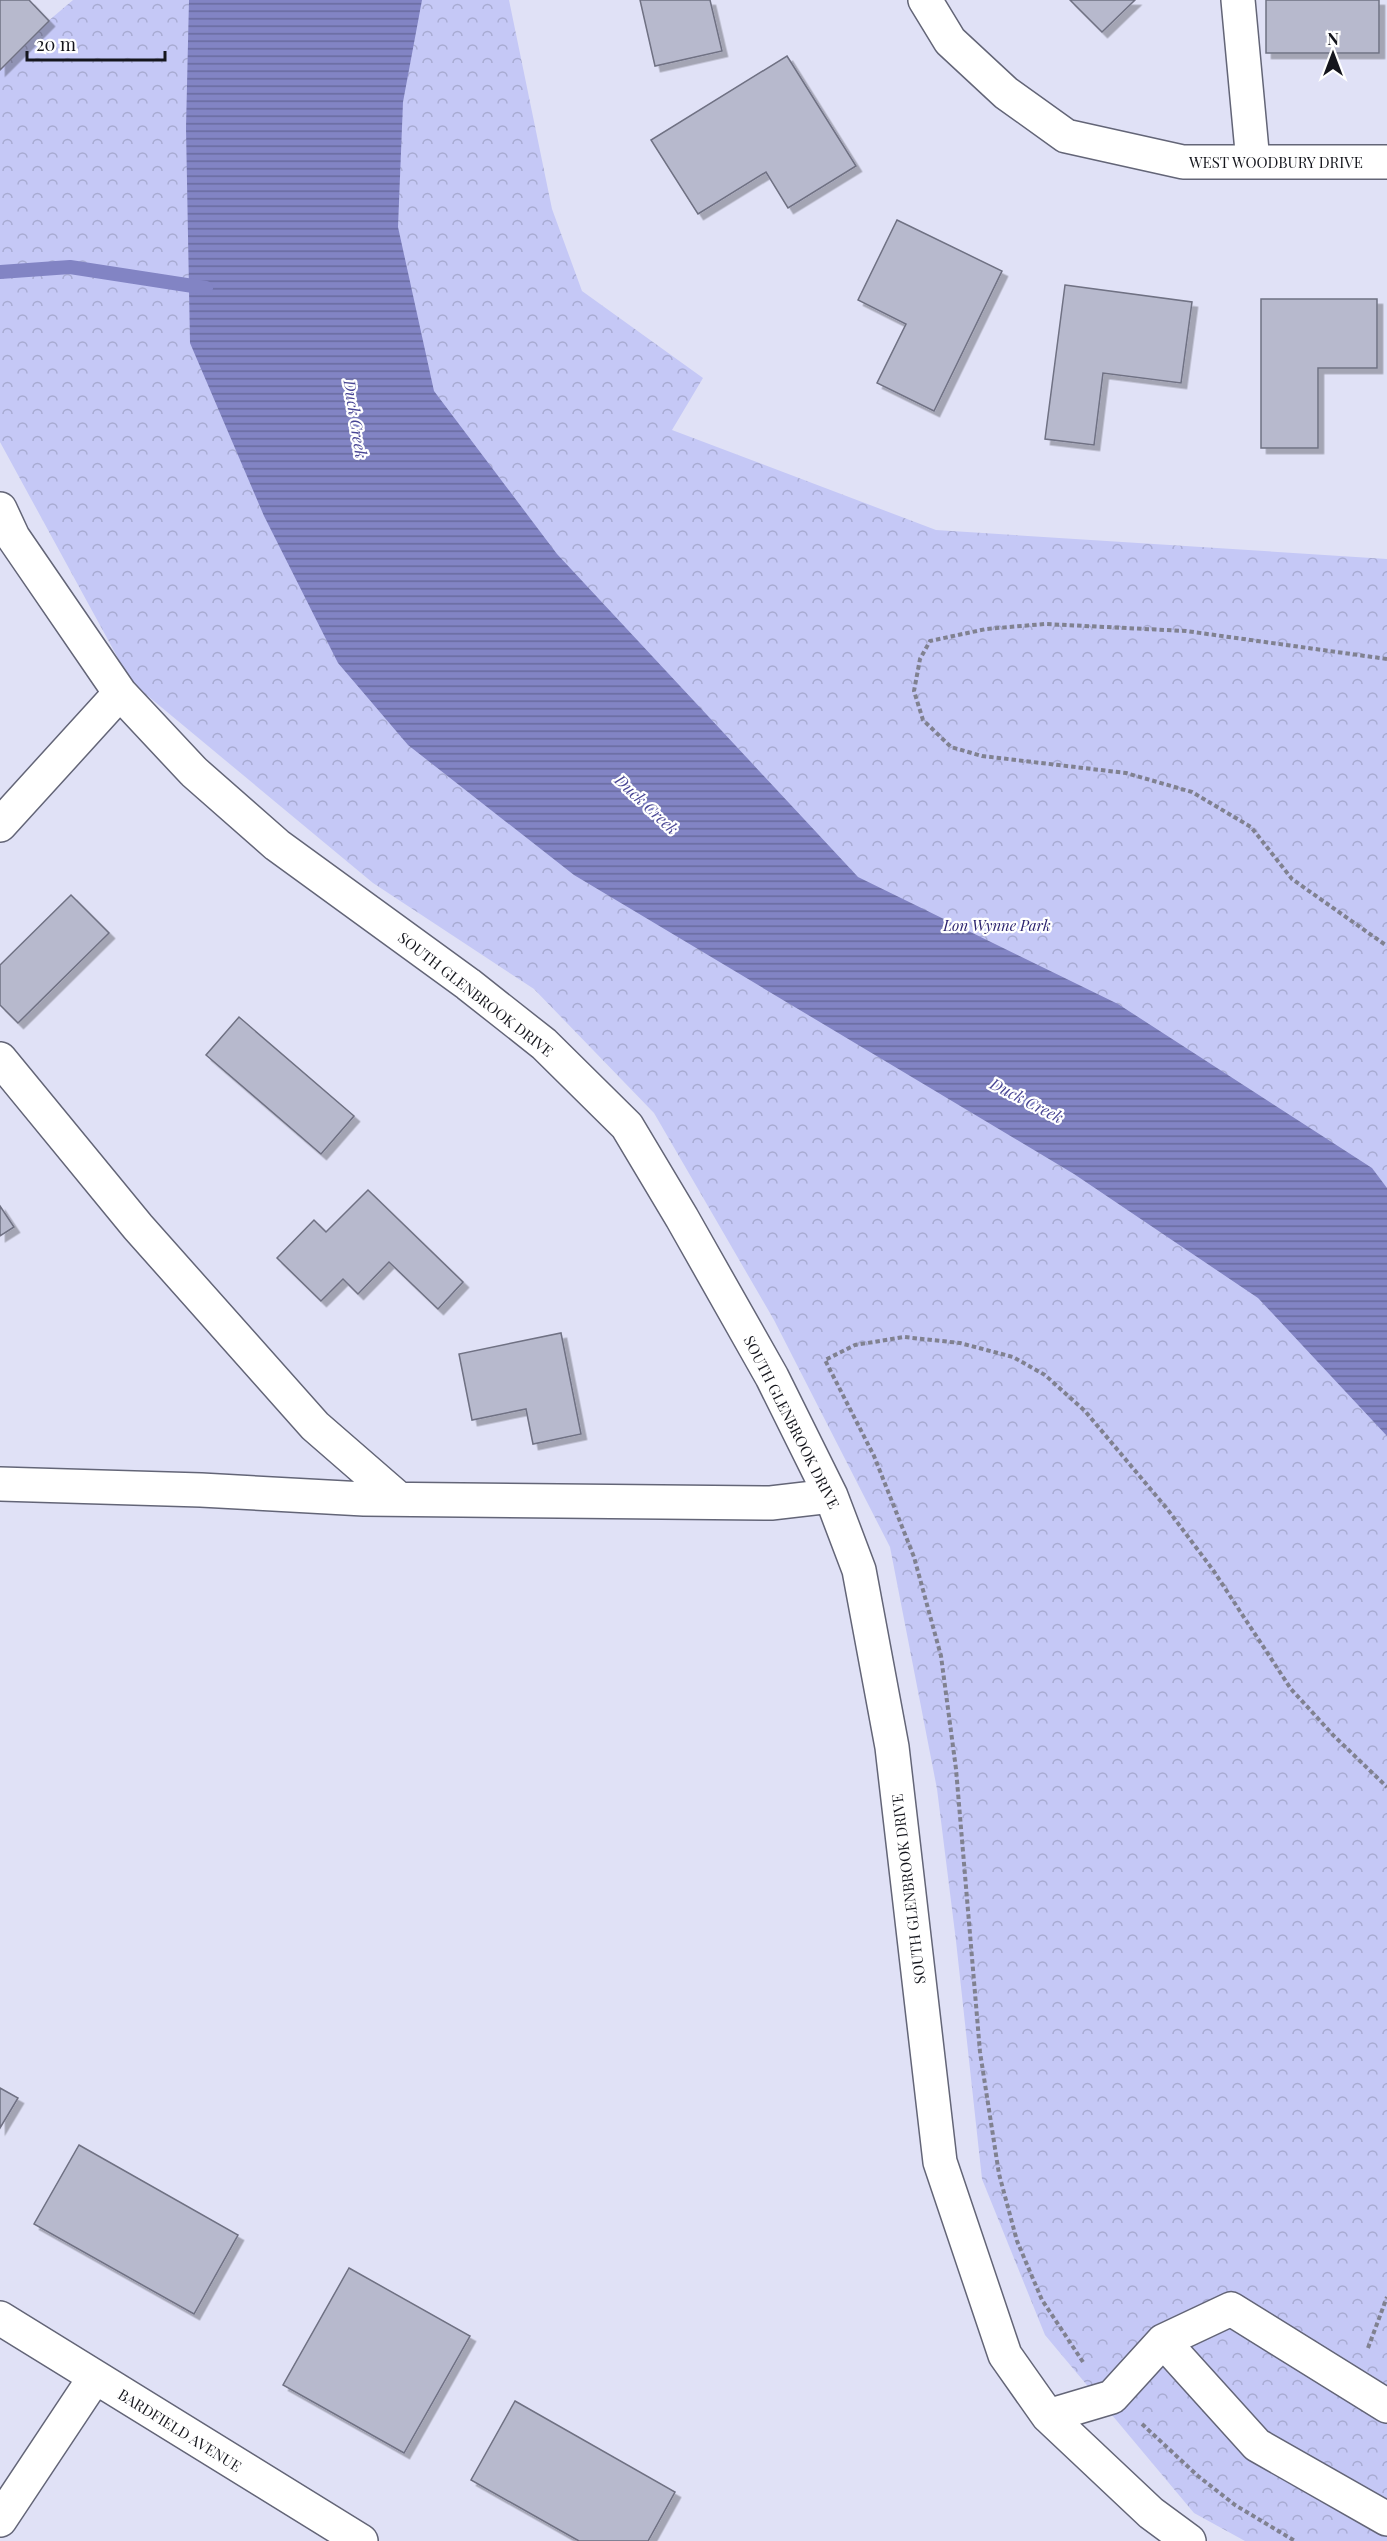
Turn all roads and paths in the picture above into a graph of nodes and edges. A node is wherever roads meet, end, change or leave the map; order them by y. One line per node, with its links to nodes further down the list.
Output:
1 (925, 0): 3 (street, WEST WOODBURY DRIVE)
2 (1238, 0): 3 (street)
3 (1253, 162): 4 (street, WEST WOODBURY DRIVE)
4 (1387, 162)
5 (0, 510): 7 (street, SOUTH GLENBROOK DRIVE)
6 (1387, 659): 9 (path)
7 (120, 693): 8 (street); 12 (street, SOUTH GLENBROOK DRIVE)
8 (0, 825)
9 (1387, 946)
10 (0, 1059): 13 (street)
11 (0, 1484): 13 (street)
12 (831, 1496): 13 (street); 22 (street, SOUTH GLENBROOK DRIVE)
13 (399, 1499)
14 (1387, 1787): 20 (path)
15 (1387, 2297): 19 (path)
16 (0, 2318): 18 (street, BARDFIELD AVENUE)
17 (1163, 2341): 19 (street); 20 (street); 23 (street)
18 (95, 2378): 24 (street); 25 (street, BARDFIELD AVENUE)
19 (1352, 2384): 21 (street)
20 (1112, 2397): 22 (street); 27 (path)
21 (1387, 2406)
22 (1048, 2416): 26 (street, SOUTH GLENBROOK DRIVE)
23 (1387, 2519)
24 (0, 2520)
25 (361, 2541)
26 (1189, 2541)
27 (1295, 2541)

